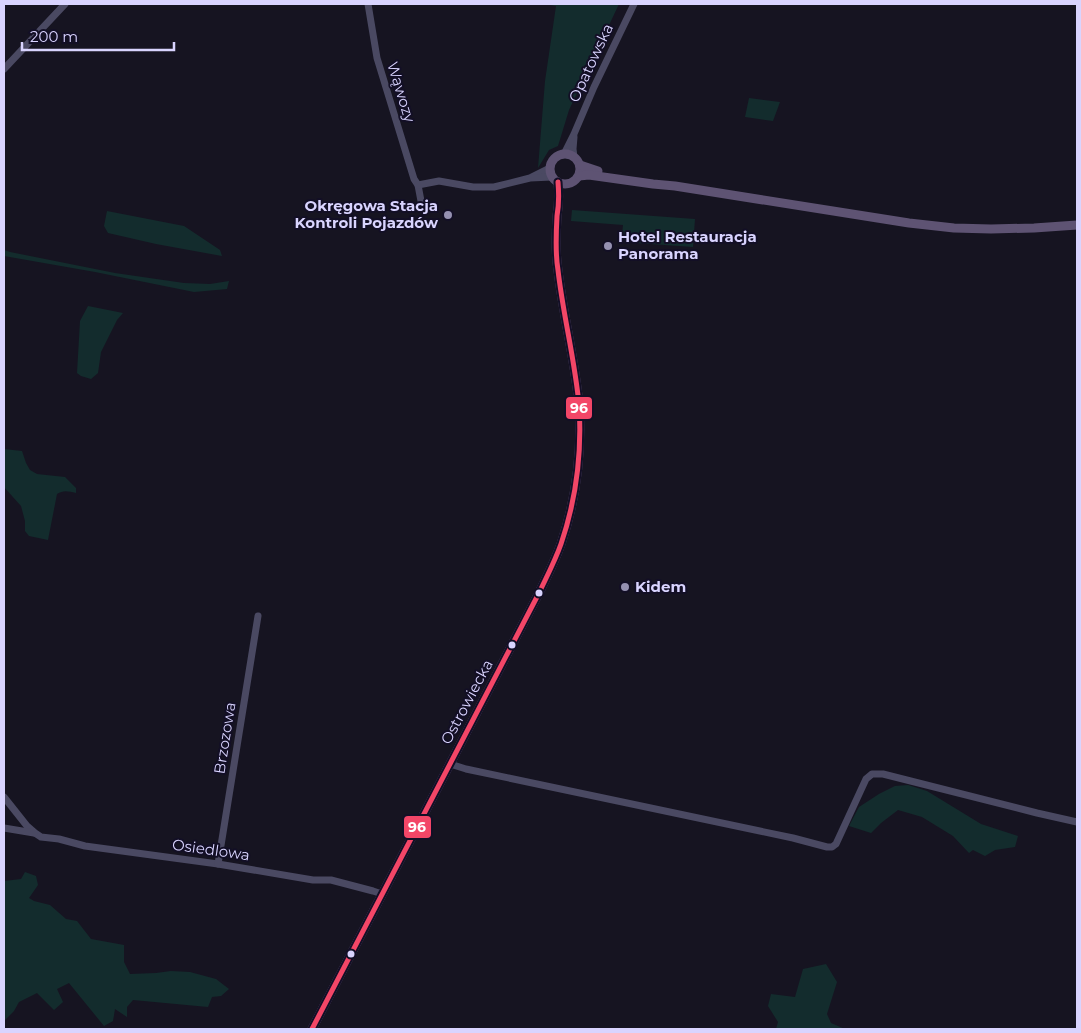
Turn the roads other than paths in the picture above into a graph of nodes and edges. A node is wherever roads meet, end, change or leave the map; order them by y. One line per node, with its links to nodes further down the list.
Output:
1 (65, 4): 4 (street)
2 (368, 4): 12 (street, Wąwozy)
3 (634, 4): 5 (street, Opatowska)
4 (4, 69)
5 (574, 134): 6 (street, Opatowska); 7 (street, Opatowska)
6 (564, 154): 7 (main road); 9 (main road)
7 (574, 157): 8 (main road)
8 (580, 165): 10 (main road); 13 (main road)
9 (553, 176): 11 (main road); 12 (street); 15 (main road)
10 (579, 176): 11 (main road); 13 (main road)
11 (568, 184): 15 (main road)
12 (418, 185): 14 (street, Wąwozy)
13 (674, 186): 16 (main road)
14 (421, 201)
15 (559, 203): 18 (main road, Ostrowiecka)
16 (1077, 225)
17 (258, 616): 23 (street, Brzozowa)
18 (450, 764): 20 (street); 24 (main road, Ostrowiecka)
19 (4, 797): 22 (street)
20 (1077, 822)
21 (4, 828): 22 (street, Osiedlowa)
22 (35, 833): 23 (street, Osiedlowa)
23 (218, 864): 24 (street, Osiedlowa)
24 (382, 894): 25 (main road, Ostrowiecka)
25 (312, 1029)

